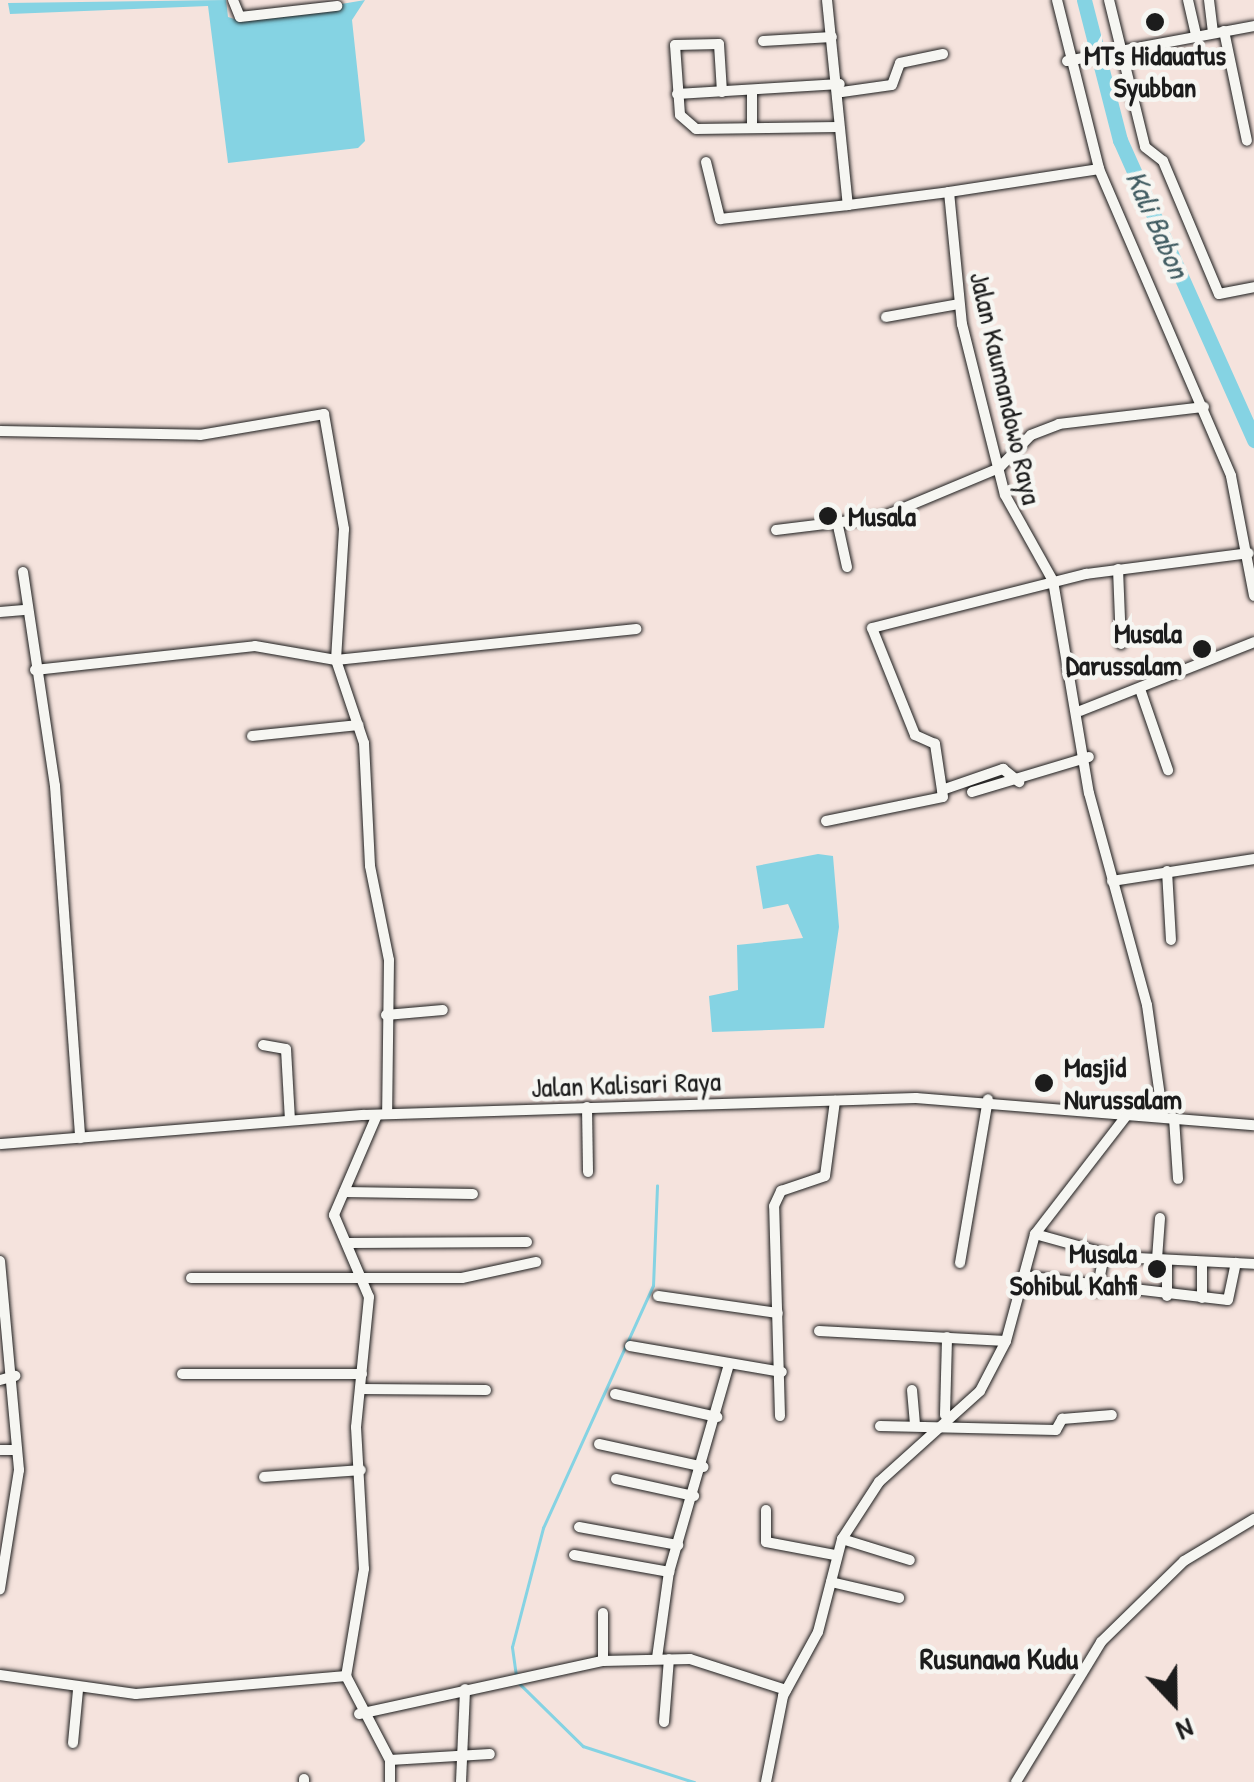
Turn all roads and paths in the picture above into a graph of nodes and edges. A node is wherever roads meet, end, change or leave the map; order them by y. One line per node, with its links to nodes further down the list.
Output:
1 (233, 0): 7 (street)
2 (827, 0): 11 (street)
3 (1057, 0): 15 (street)
4 (1109, 0): 13 (street)
5 (1188, 0): 10 (street)
6 (1209, 0): 9 (street)
7 (337, 6)
8 (1254, 26): 9 (street)
9 (1218, 32): 10 (street); 22 (street)
10 (1196, 36): 13 (street)
11 (832, 37): 12 (street); 16 (street)
12 (763, 41)
13 (1119, 50): 15 (street); 27 (street)
14 (943, 54): 16 (street)
15 (1069, 61): 24 (street)
16 (841, 88): 17 (street); 20 (street)
17 (752, 91): 18 (street); 21 (street)
18 (722, 92): 19 (street); 19 (street)
19 (677, 94): 21 (street)
20 (838, 127): 21 (street); 26 (street)
21 (752, 128)
22 (1247, 141)
23 (706, 162): 26 (street)
24 (1099, 170): 25 (street); 30 (street)
25 (949, 192): 26 (street); 28 (street, Jalan Kaumandowo Raya)
26 (848, 205)
27 (1254, 287)
28 (958, 304): 29 (street); 32 (street, Jalan Kaumandowo Raya)
29 (886, 317)
30 (1204, 406): 32 (street); 35 (street)
31 (0, 431): 46 (street)
32 (999, 468): 33 (street); 39 (street, Jalan Kaumandowo Raya)
33 (838, 526): 34 (street); 36 (street)
34 (776, 530)
35 (1249, 554): 37 (street); 40 (street)
36 (847, 567)
37 (1118, 569): 39 (street); 45 (street)
38 (22, 572): 41 (street)
39 (1053, 581): 49 (street, Jalan Kaumandowo Raya); 55 (street)
40 (1254, 596)
41 (24, 610): 42 (street); 47 (street)
42 (0, 612)
43 (636, 629): 46 (street)
44 (1254, 642): 48 (street)
45 (1121, 644)
46 (336, 660): 47 (street); 50 (street)
47 (35, 670): 73 (street)
48 (1140, 689): 49 (street); 53 (street)
49 (1080, 711): 52 (street, Jalan Kaumandowo Raya)
50 (358, 725): 51 (street); 63 (street)
51 (252, 736)
52 (1089, 757): 54 (street); 60 (street, Jalan Kaumandowo Raya)
53 (1168, 770)
54 (1019, 782): 55 (street); 56 (street)
55 (942, 790): 57 (street)
56 (972, 792)
57 (826, 821)
58 (1254, 859): 59 (street)
59 (1167, 871): 60 (street); 61 (street)
60 (1112, 881): 70 (street, Jalan Kaumandowo Raya)
61 (1171, 940)
62 (443, 1010): 63 (street)
63 (386, 1014): 68 (street)
64 (264, 1045): 71 (street)
65 (988, 1100): 66 (street, Jalan Kalisari Raya); 69 (street, Jalan Kalisari Raya); 88 (street)
66 (835, 1101): 67 (street, Jalan Kalisari Raya); 98 (street)
67 (586, 1107): 68 (street, Jalan Kalisari Raya); 75 (street)
68 (382, 1114): 71 (street, Jalan Kalisari Raya); 77 (street)
69 (1127, 1115): 70 (street, Jalan Kalisari Raya); 80 (street)
70 (1169, 1118): 72 (street, Jalan Kalisari Raya); 76 (street, Jalan Kaumandowo Raya)
71 (290, 1120): 73 (street, Jalan Kalisari Raya)
72 (1254, 1125)
73 (80, 1138): 74 (street, Jalan Kalisari Raya)
74 (0, 1144)
75 (588, 1172)
76 (1178, 1179)
77 (344, 1192): 78 (street); 82 (street)
78 (474, 1194)
79 (1160, 1218): 84 (street)
80 (1035, 1234): 83 (street); 92 (street)
81 (528, 1242): 82 (street)
82 (349, 1243): 91 (street)
83 (1104, 1255): 84 (street); 94 (street)
84 (1162, 1260): 87 (street); 96 (street)
85 (0, 1261): 100 (street)
86 (536, 1262): 91 (street)
87 (1202, 1262): 89 (street); 97 (street)
88 (960, 1263)
89 (1236, 1263): 90 (street); 97 (street)
90 (1254, 1264)
91 (366, 1275): 93 (street); 107 (street)
92 (1024, 1276): 94 (street); 102 (street)
93 (192, 1278)
94 (1098, 1291): 96 (street)
95 (658, 1296): 98 (street)
96 (1167, 1296): 97 (street)
97 (1202, 1298)
98 (778, 1312): 105 (street)
99 (819, 1331): 101 (street)
100 (6, 1333): 108 (street)
101 (948, 1337): 102 (street); 117 (street)
102 (1006, 1341): 117 (street)
103 (630, 1346): 104 (street)
104 (728, 1367): 105 (street); 116 (street)
105 (782, 1372): 115 (street)
106 (182, 1374): 107 (street)
107 (362, 1374): 110 (street)
108 (15, 1376): 109 (street); 122 (street)
109 (0, 1380)
110 (360, 1389): 111 (street); 124 (street)
111 (486, 1390)
112 (912, 1390): 118 (street)
113 (615, 1394): 116 (street)
114 (1112, 1415): 117 (street)
115 (780, 1416)
116 (718, 1417): 123 (street)
117 (943, 1419): 118 (street); 131 (street)
118 (915, 1422): 119 (street)
119 (880, 1426)
120 (599, 1444): 123 (street)
121 (0, 1450): 122 (street)
122 (17, 1450): 138 (street)
123 (704, 1466): 127 (street)
124 (361, 1470): 125 (street); 144 (street)
125 (264, 1477)
126 (616, 1479): 127 (street)
127 (694, 1496): 132 (street)
128 (766, 1510): 134 (street)
129 (1254, 1519): 157 (street)
130 (579, 1527): 132 (street)
131 (842, 1539): 134 (street); 135 (street)
132 (678, 1545): 136 (street)
133 (574, 1555): 136 (street)
134 (834, 1556): 137 (street)
135 (910, 1560)
136 (669, 1572): 141 (street)
137 (830, 1582): 139 (street); 147 (street)
138 (0, 1589)
139 (899, 1598)
140 (604, 1613): 142 (street)
141 (663, 1658): 142 (street); 147 (street); 149 (street)
142 (603, 1661): 145 (street)
143 (0, 1675): 146 (street)
144 (346, 1676): 146 (street); 148 (street)
145 (465, 1688): 148 (street); 152 (street)
146 (78, 1690): 150 (street)
147 (786, 1690): 156 (street)
148 (359, 1714): 153 (street)
149 (664, 1722)
150 (72, 1743)
151 (490, 1754): 152 (street)
152 (463, 1757): 153 (street); 155 (street)
153 (390, 1760): 154 (street)
154 (390, 1782)
155 (461, 1782)
156 (766, 1782)
157 (1016, 1782)

